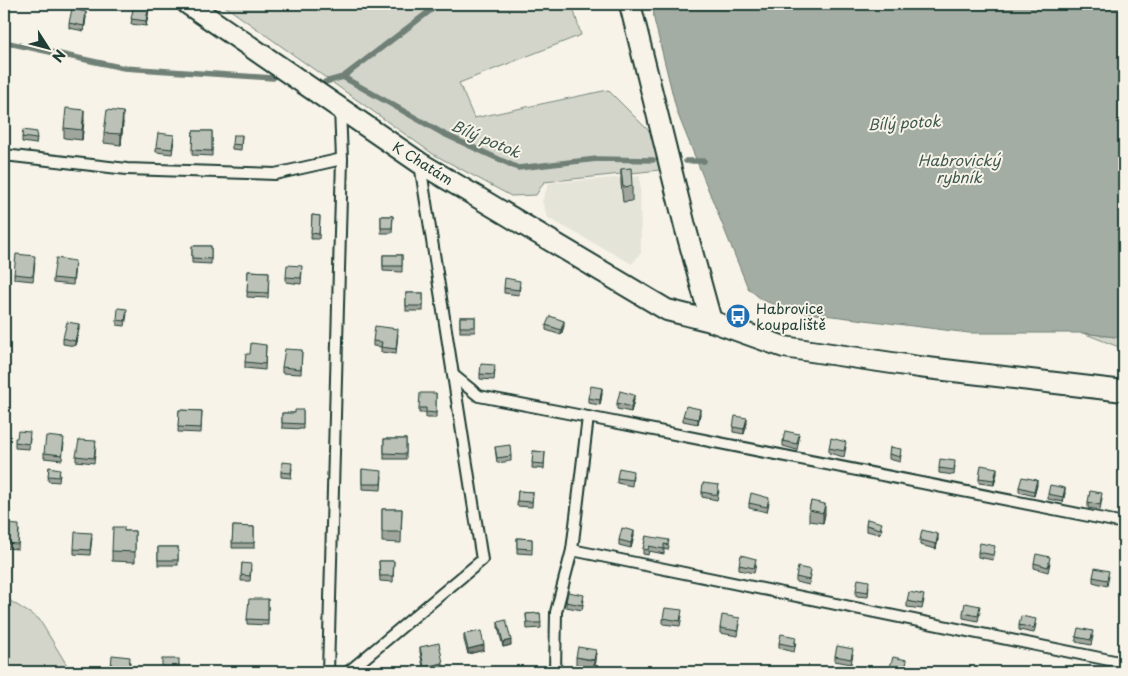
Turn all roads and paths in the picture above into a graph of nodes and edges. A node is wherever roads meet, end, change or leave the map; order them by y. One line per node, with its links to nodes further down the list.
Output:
1 (188, 4): 3 (street, K Chatám)
2 (630, 4): 7 (street)
3 (340, 108): 5 (lane); 6 (street, K Chatám)
4 (4, 155): 5 (lane)
5 (342, 159): 14 (lane)
6 (420, 163): 7 (street, K Chatám); 8 (lane)
7 (711, 322): 9 (street, K Chatám)
8 (453, 375): 10 (lane); 15 (lane)
9 (1124, 390)
10 (588, 417): 11 (lane); 12 (lane)
11 (1124, 523)
12 (572, 550): 13 (lane); 16 (lane)
13 (1124, 663)
14 (328, 672)
15 (348, 672)
16 (555, 672)

